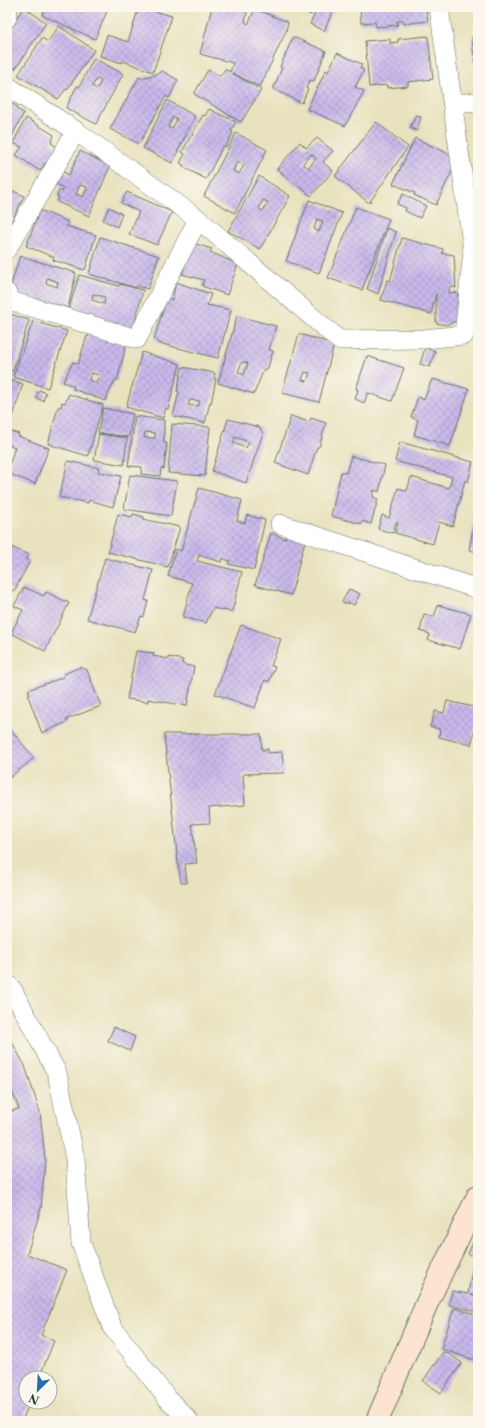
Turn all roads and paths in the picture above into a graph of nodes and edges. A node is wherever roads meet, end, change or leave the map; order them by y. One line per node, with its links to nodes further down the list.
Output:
1 (8, 7): 3 (street)
2 (439, 7): 6 (street)
3 (7, 18)
4 (7, 86): 7 (street)
5 (478, 102): 6 (street)
6 (453, 104): 10 (street)
7 (76, 131): 8 (street); 9 (street)
8 (198, 219): 10 (street); 11 (street)
9 (7, 249)
10 (476, 251)
11 (7, 293)
12 (280, 524): 13 (street)
13 (478, 589)
14 (7, 984): 16 (street)
15 (478, 1196): 17 (main road)
16 (189, 1421)
17 (377, 1421)

